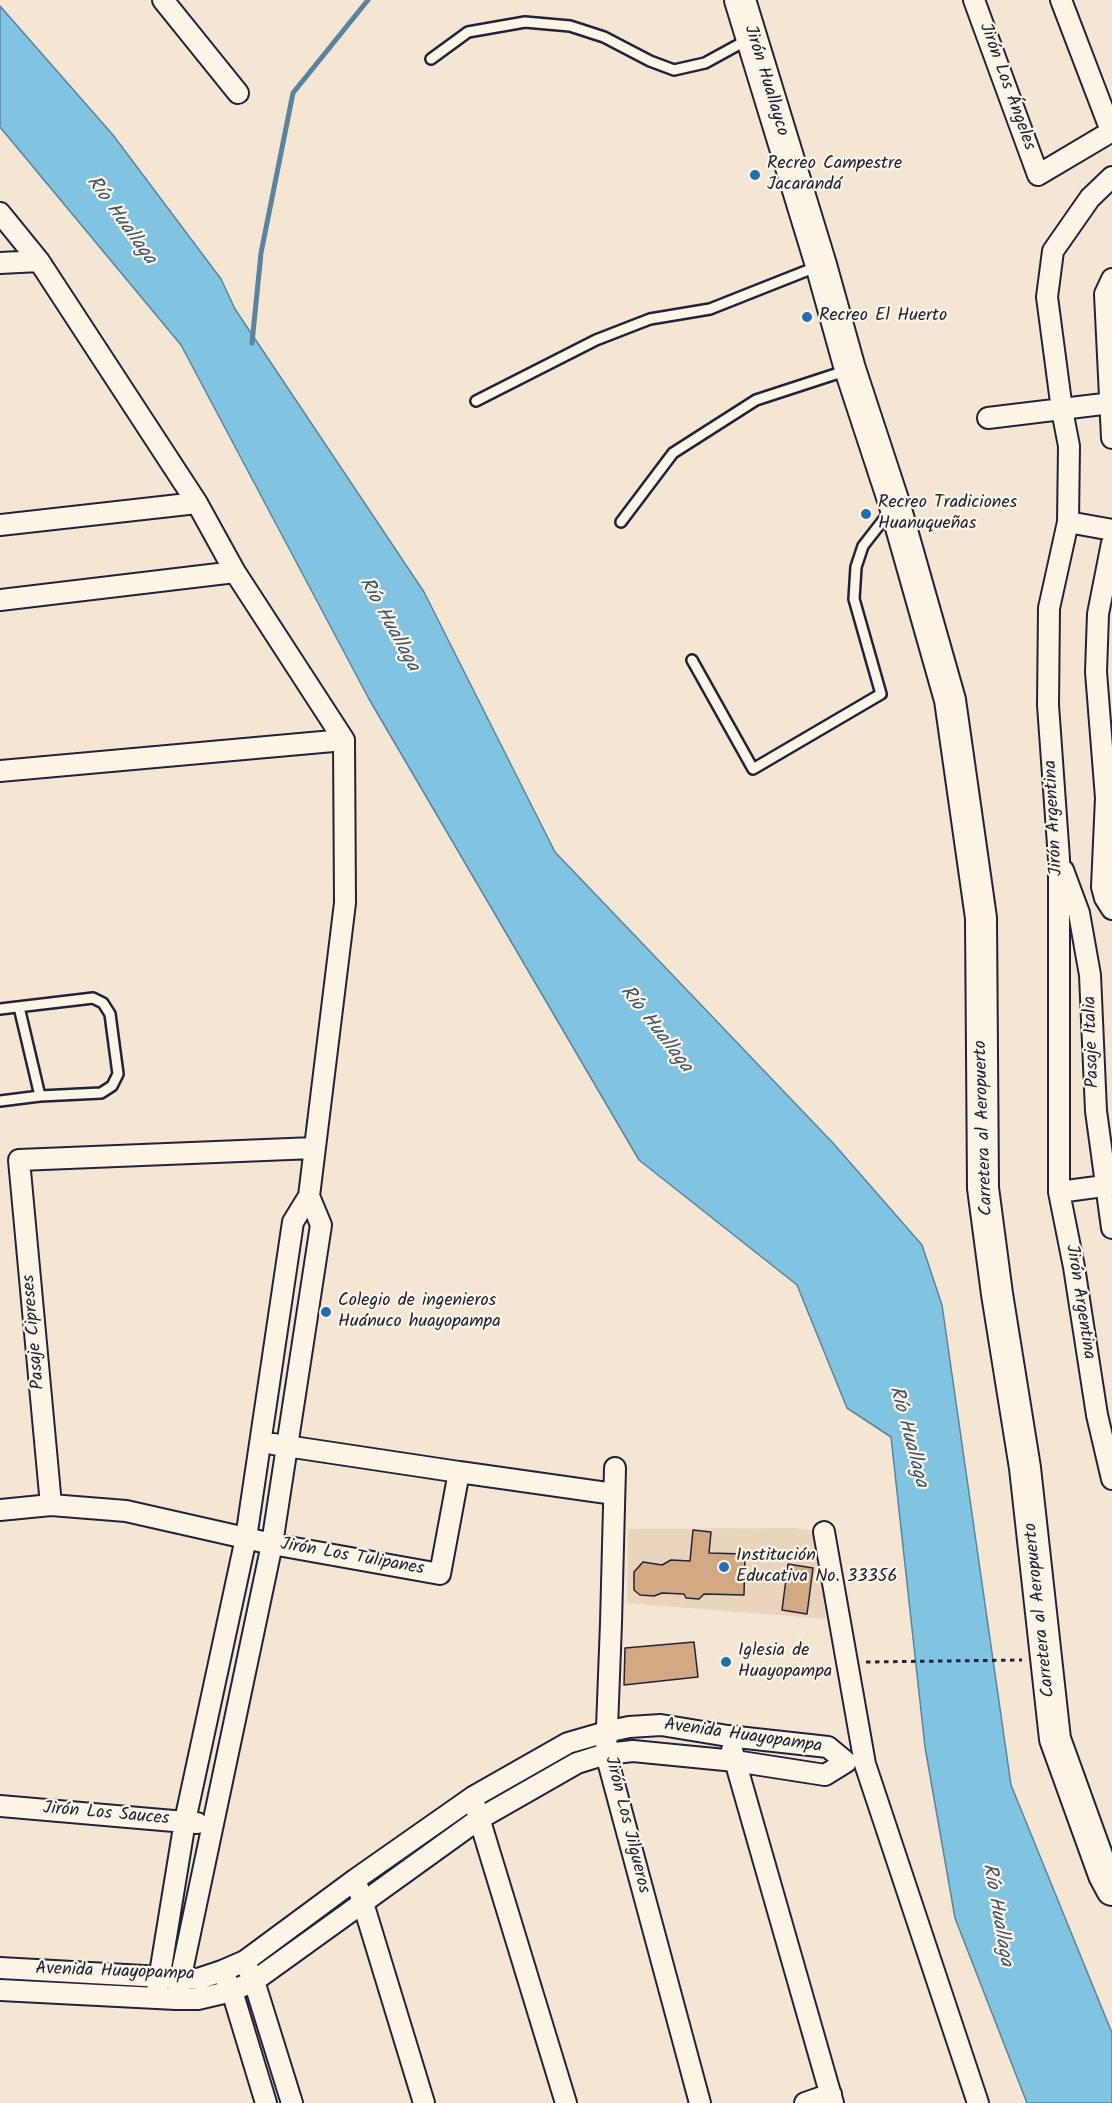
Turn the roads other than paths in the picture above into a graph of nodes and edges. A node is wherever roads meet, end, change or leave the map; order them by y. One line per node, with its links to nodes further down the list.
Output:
1 (163, 0): 7 (street)
2 (740, 0): 5 (main road, Jirón Huallayco)
3 (974, 0): 8 (street, Jirón Los Ángeles)
4 (1061, 0): 8 (street)
5 (752, 38): 6 (lane); 13 (main road, Jirón Huallayco)
6 (431, 59)
7 (238, 93)
8 (1112, 131)
9 (1112, 177): 18 (street, Jirón Argentina)
10 (0, 213): 11 (street)
11 (39, 261): 12 (street); 21 (street)
12 (0, 263)
13 (821, 265): 15 (main road, Jirón Huallayco); 16 (lane)
14 (1112, 279): 17 (street)
15 (850, 369): 22 (main road, Carretera al Aeropuerto); 23 (lane)
16 (476, 401)
17 (1111, 403): 18 (street); 20 (street)
18 (1062, 410): 19 (street); 24 (street, Jirón Argentina)
19 (988, 418)
20 (1112, 438)
21 (197, 503): 25 (street); 28 (street)
22 (895, 506): 30 (lane); 66 (main road, Carretera al Aeropuerto)
23 (621, 522)
24 (1068, 522): 26 (street); 33 (street, Jirón Argentina)
25 (0, 525)
26 (1112, 530)
27 (1112, 543): 34 (street)
28 (235, 572): 29 (street); 31 (street)
29 (0, 600)
30 (692, 660)
31 (344, 741): 32 (street); 39 (street)
32 (0, 771)
33 (1059, 859): 40 (street, Pasaje Italia); 41 (street, Jirón Argentina)
34 (1112, 909)
35 (20, 1007): 36 (lane); 37 (lane); 37 (lane)
36 (0, 1009)
37 (40, 1096): 38 (lane)
38 (0, 1101)
39 (314, 1148): 42 (street); 50 (street, Pasaje Cipreses)
40 (1109, 1185): 41 (street); 43 (street, Pasaje Italia)
41 (1059, 1192): 48 (street, Jirón Argentina)
42 (309, 1196): 44 (street); 45 (street)
43 (1112, 1228)
44 (262, 1442): 45 (street); 53 (street)
45 (286, 1447): 47 (street); 54 (street)
46 (615, 1468): 49 (street, Jirón Los Jilgueros)
47 (459, 1472): 49 (street); 54 (street, Jirón Los Tulipanes)
48 (1112, 1479)
49 (614, 1494): 55 (street, Jirón Los Jilgueros)
50 (51, 1505): 51 (street, Jirón Los Tulipanes); 53 (street, Jirón Los Tulipanes)
51 (0, 1510)
52 (824, 1532): 59 (street)
53 (246, 1538): 54 (street, Jirón Los Tulipanes); 63 (street)
54 (272, 1544): 64 (street)
55 (606, 1732): 56 (street, Avenida Huayopampa); 57 (street, Jirón Los Jilgueros); 60 (street, Avenida Huayopampa)
56 (728, 1736): 58 (street); 59 (street, Avenida Huayopampa)
57 (606, 1754): 58 (street, Avenida Huayopampa); 62 (street, Avenida Huayopampa); 83 (street, Jirón Los Jilgueros)
58 (735, 1761): 59 (street, Avenida Huayopampa); 78 (street)
59 (856, 1763): 85 (street)
60 (473, 1797): 62 (street); 65 (street, Avenida Huayopampa)
61 (0, 1806): 63 (street, Jirón Los Sauces)
62 (479, 1819): 67 (street, Avenida Huayopampa); 82 (street)
63 (185, 1821): 64 (street, Jirón Los Sauces); 71 (street)
64 (212, 1825): 72 (street)
65 (356, 1879): 67 (street); 68 (street, Avenida Huayopampa)
66 (1112, 1890)
67 (363, 1902): 73 (street, Avenida Huayopampa); 81 (street)
68 (244, 1961): 70 (street, Avenida Huayopampa); 73 (street)
69 (0, 1968): 71 (street, Avenida Huayopampa)
70 (222, 1971): 72 (street, Avenida Huayopampa); 75 (street)
71 (159, 1976): 72 (street, Avenida Huayopampa); 76 (street)
72 (180, 1977): 77 (street)
73 (254, 1980): 75 (street, Avenida Huayopampa); 80 (street)
74 (0, 1990): 76 (street, Avenida Huayopampa)
75 (232, 1991): 77 (street, Avenida Huayopampa); 79 (street)
76 (156, 1998): 77 (street, Avenida Huayopampa)
77 (176, 1999)
78 (832, 2098): 84 (street)
79 (266, 2103)
80 (292, 2103)
81 (424, 2103)
82 (566, 2103)
83 (700, 2103)
84 (805, 2103)
85 (978, 2103)

